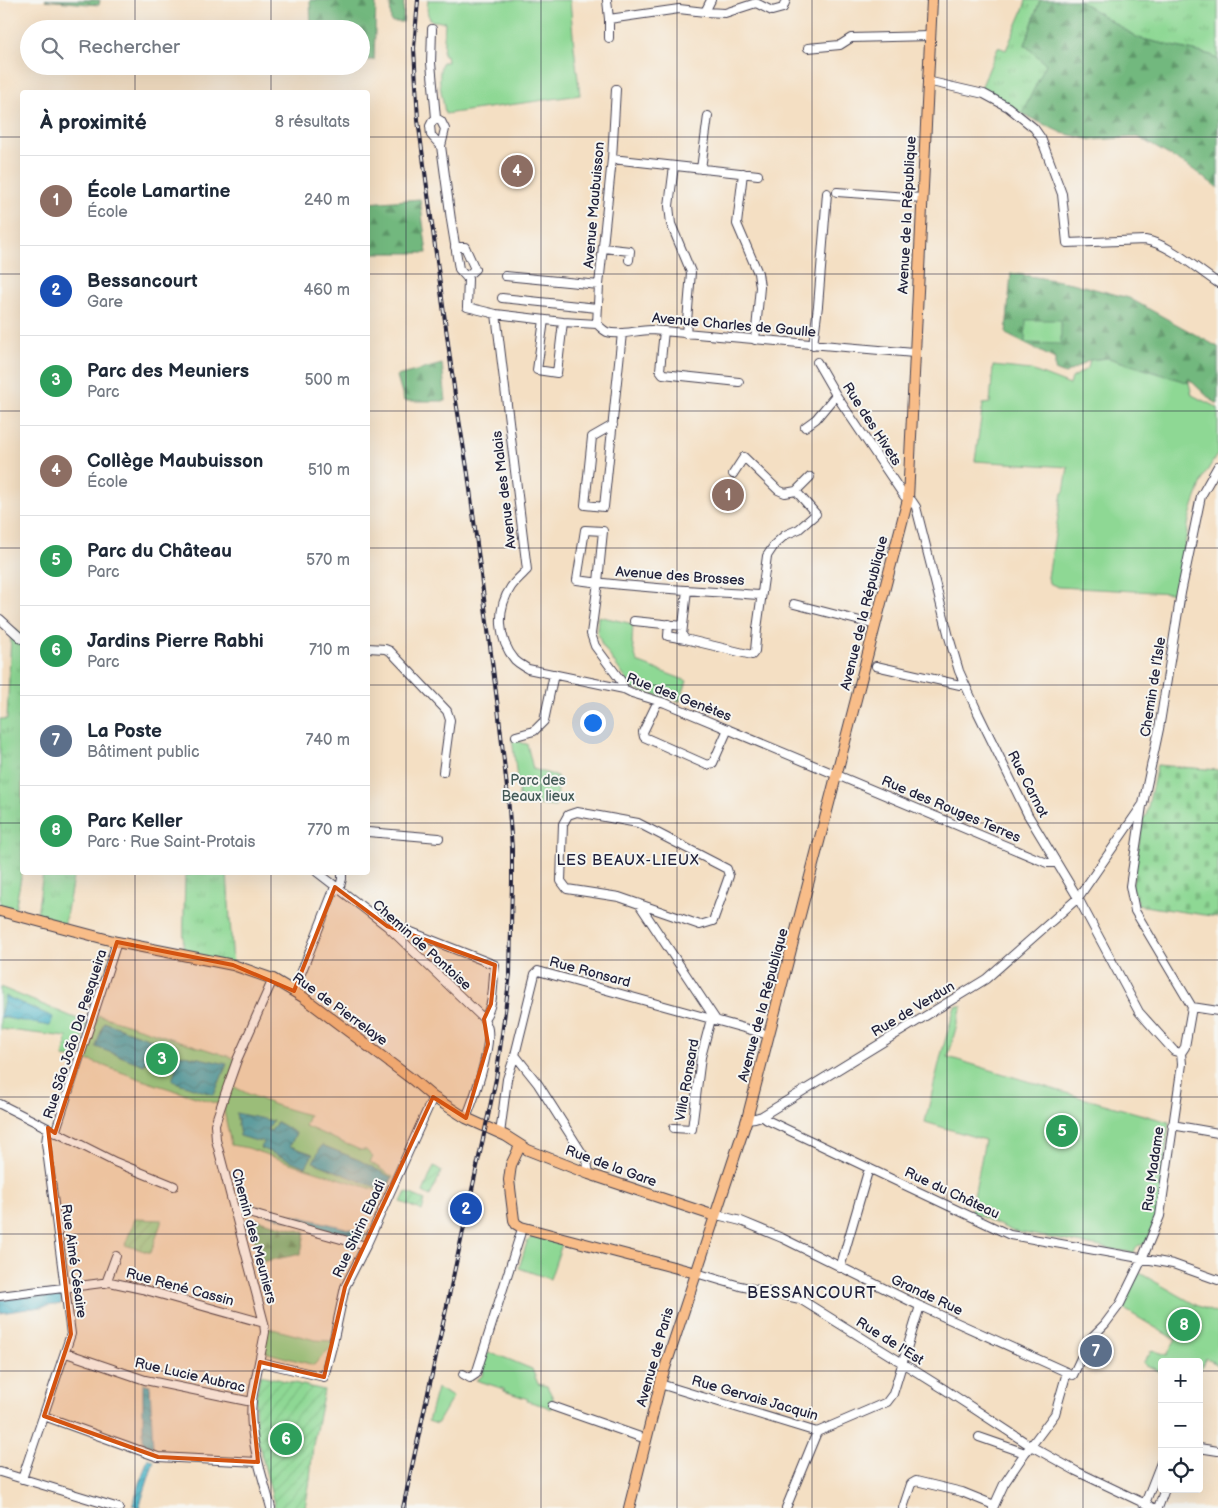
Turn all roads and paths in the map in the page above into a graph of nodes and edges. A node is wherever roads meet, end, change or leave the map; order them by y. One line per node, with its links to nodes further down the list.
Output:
1 (607, 0): 6 (street)
2 (711, 0): 5 (street)
3 (786, 0): 5 (street)
4 (932, 0): 8 (main road, Avenue de la République)
5 (705, 12): 6 (street)
6 (608, 19): 9 (street)
7 (432, 29): 14 (street)
8 (930, 36): 10 (street); 11 (main road, Avenue de la République)
9 (609, 38)
10 (808, 48)
11 (928, 82): 23 (main road, Avenue de la République); 29 (street)
12 (616, 89): 16 (street, Avenue Maubuisson)
13 (708, 116): 18 (street)
14 (436, 118): 15 (street); 15 (street)
15 (441, 146): 24 (street)
16 (612, 159): 17 (street); 25 (street, Avenue Maubuisson)
17 (674, 166): 18 (street); 39 (street)
18 (701, 169): 19 (street)
19 (743, 173): 20 (street); 40 (street)
20 (758, 175)
21 (837, 192): 23 (street)
22 (827, 193): 41 (street)
23 (922, 198): 42 (main road, Avenue de la République)
24 (456, 247): 28 (street); 28 (street)
25 (603, 248): 26 (street); 30 (street, Avenue Maubuisson)
26 (629, 260)
27 (505, 276): 30 (street)
28 (466, 277): 33 (street, Avenue Charles de Gaulle)
29 (1218, 283)
30 (599, 285): 32 (street, Avenue Maubuisson)
31 (502, 298): 32 (street)
32 (597, 308): 36 (street, Avenue Maubuisson)
33 (496, 314): 34 (street, Avenue Charles de Gaulle); 67 (street, Avenue des Malais)
34 (544, 320): 35 (street, Avenue Charles de Gaulle); 35 (street)
35 (563, 322): 36 (street, Avenue Charles de Gaulle)
36 (597, 324): 38 (street, Avenue Charles de Gaulle)
37 (664, 331): 38 (street, Avenue Charles de Gaulle); 39 (street, Avenue Charles de Gaulle); 44 (street)
38 (622, 333): 46 (street)
39 (686, 334): 40 (street, Avenue Charles de Gaulle)
40 (755, 340): 41 (street, Avenue Charles de Gaulle)
41 (813, 345): 42 (street, Avenue Charles de Gaulle)
42 (914, 353): 52 (main road, Avenue de la République)
43 (817, 362): 45 (street, Rue des Hivets)
44 (739, 382)
45 (836, 395): 47 (street); 52 (street, Rue des Hivets)
46 (613, 425): 46 (street)
47 (805, 427)
48 (1218, 466): 77 (street, Chemin de l’Isle)
49 (733, 474): 51 (street)
50 (810, 476): 51 (street)
51 (796, 491): 57 (street)
52 (908, 499): 53 (main road, Avenue de la République); 54 (street, Rue Carnot)
53 (905, 511): 54 (street); 62 (main road, Avenue de la République)
54 (918, 515): 70 (street, Rue Carnot)
55 (598, 582): 55 (street, Avenue des Brosses); 56 (street, Avenue des Brosses); 71 (street, Avenue des Brosses)
56 (687, 590): 57 (street, Avenue des Brosses); 63 (street)
57 (761, 595): 65 (street)
58 (794, 604): 62 (street)
59 (0, 619): 64 (street)
60 (634, 621): 61 (street)
61 (669, 624): 63 (street); 65 (street)
62 (876, 625): 76 (main road, Avenue de la République)
63 (683, 626): 65 (street)
64 (20, 637)
65 (684, 639)
66 (370, 648): 75 (street)
67 (511, 653): 69 (street, Rue des Genètes)
68 (876, 666): 70 (street)
69 (554, 674): 71 (street, Rue des Genètes); 74 (street)
70 (965, 685): 80 (street, Rue Carnot)
71 (624, 688): 72 (street, Rue des Genètes)
72 (658, 701): 73 (street, Rue des Genètes); 73 (street)
73 (728, 729): 76 (street, Rue des Genètes)
74 (516, 736)
75 (443, 772)
76 (837, 775): 80 (street, Rue des Rouges Terres); 95 (main road, Avenue de la République)
77 (1142, 804): 84 (street, Chemin de l’Isle); 91 (street)
78 (370, 832): 79 (street)
79 (439, 838)
80 (1056, 863): 84 (street, Rue Carnot)
81 (321, 875): 83 (street, Chemin de Pontoise)
82 (342, 875): 83 (street)
83 (337, 888): 87 (street, Chemin de Pontoise); 90 (street)
84 (1078, 898): 96 (street, Rue Carnot); 100 (street, Rue de Verdun)
85 (639, 904): 85 (street); 93 (street)
86 (0, 911): 88 (main road, Rue de Pierrelaye)
87 (387, 926): 94 (street, Chemin de Pontoise); 94 (street)
88 (117, 942): 89 (main road, Rue de Pierrelaye); 106 (street, Rue São João Da Pesqueira)
89 (274, 979): 90 (main road, Rue de Pierrelaye); 113 (street, Chemin des Meuniers)
90 (294, 991): 98 (main road, Rue de Pierrelaye)
91 (1192, 1007): 92 (street); 96 (street, Rue Madame)
92 (1218, 1011)
93 (714, 1019): 95 (street, Rue Ronsard); 97 (street, Rue Ronsard); 105 (street, Villa Ronsard)
94 (484, 1020): 101 (street)
95 (769, 1035): 102 (main road, Avenue de la République)
96 (1181, 1053): 103 (street, Rue Madame)
97 (515, 1055): 108 (street, Rue Ronsard); 111 (street)
98 (433, 1097): 101 (main road, Rue de Pierrelaye); 116 (street, Rue Shirin Ebadi)
99 (0, 1104): 104 (street)
100 (762, 1116): 102 (street, Rue de Verdun); 110 (street, Rue du Château)
101 (466, 1118): 108 (main road, Rue de Pierrelaye)
102 (747, 1119): 114 (main road, Avenue de la République)
103 (1172, 1125): 107 (street); 118 (street, Rue Madame)
104 (48, 1128): 106 (street); 123 (street, Rue Aimé Césaire)
105 (674, 1128)
106 (55, 1133): 112 (street)
107 (1218, 1133)
108 (500, 1134): 109 (main road, Rue de la Gare)
109 (520, 1146): 111 (main road, Rue de la Gare); 115 (main road)
110 (869, 1168): 118 (street, Rue du Château); 119 (street)
111 (589, 1174): 114 (main road, Rue de la Gare)
112 (174, 1186)
113 (234, 1209): 116 (street); 126 (street, Chemin des Meuniers)
114 (715, 1216): 119 (street, Grande Rue); 120 (main road, Avenue de Paris)
115 (526, 1228): 120 (main road); 131 (street)
116 (366, 1246): 128 (street, Rue Shirin Ebadi)
117 (116, 1256): 122 (street)
118 (1142, 1259): 121 (street, Rue du Château); 130 (street, Rue Madame)
119 (840, 1268): 125 (street, Grande Rue)
120 (696, 1273): 129 (street, Rue de l'Est); 132 (main road, Avenue de Paris)
121 (1218, 1280)
122 (106, 1283): 123 (street, Rue René Cassin); 126 (street, Rue René Cassin)
123 (64, 1288): 124 (street, Rue René Cassin); 127 (street, Rue Aimé Césaire)
124 (0, 1296)
125 (920, 1306): 129 (street, Rue Gervais Jacquin); 130 (street, Grande Rue)
126 (264, 1323): 128 (street, Chemin des Meuniers)
127 (66, 1353): 133 (street, Rue Lucie Aubrac); 135 (street, Rue Aimé Césaire)
128 (260, 1362): 133 (street, Chemin des Meuniers)
129 (901, 1365): 136 (street, Rue Gervais Jacquin); 139 (street, Rue de l'Est)
130 (1069, 1374): 139 (street, Rue Madame)
131 (473, 1375)
132 (660, 1384): 136 (street, Rue Gervais Jacquin); 137 (main road, Avenue de Paris)
133 (252, 1402): 143 (street, Chemin des Meuniers)
134 (552, 1406): 137 (street)
135 (44, 1416): 143 (street); 146 (street, Rue Aimé Césaire)
136 (817, 1432): 153 (street)
137 (642, 1437): 152 (main road, Avenue de Paris)
138 (979, 1437): 142 (street)
139 (1031, 1446): 142 (street, Rue Madame); 149 (street, Rue de l'Est)
140 (1203, 1449): 141 (street)
141 (1218, 1451)
142 (1025, 1453): 148 (street, Rue Madame)
143 (258, 1462): 151 (street, Chemin des Meuniers)
144 (0, 1472): 146 (street)
145 (1158, 1474): 149 (street)
146 (22, 1479): 150 (street)
147 (1164, 1493): 155 (street)
148 (994, 1507): 154 (street)
149 (1152, 1507)
150 (119, 1508)
151 (271, 1508)
152 (629, 1508)
153 (786, 1508)
154 (904, 1508)
155 (1158, 1508)

